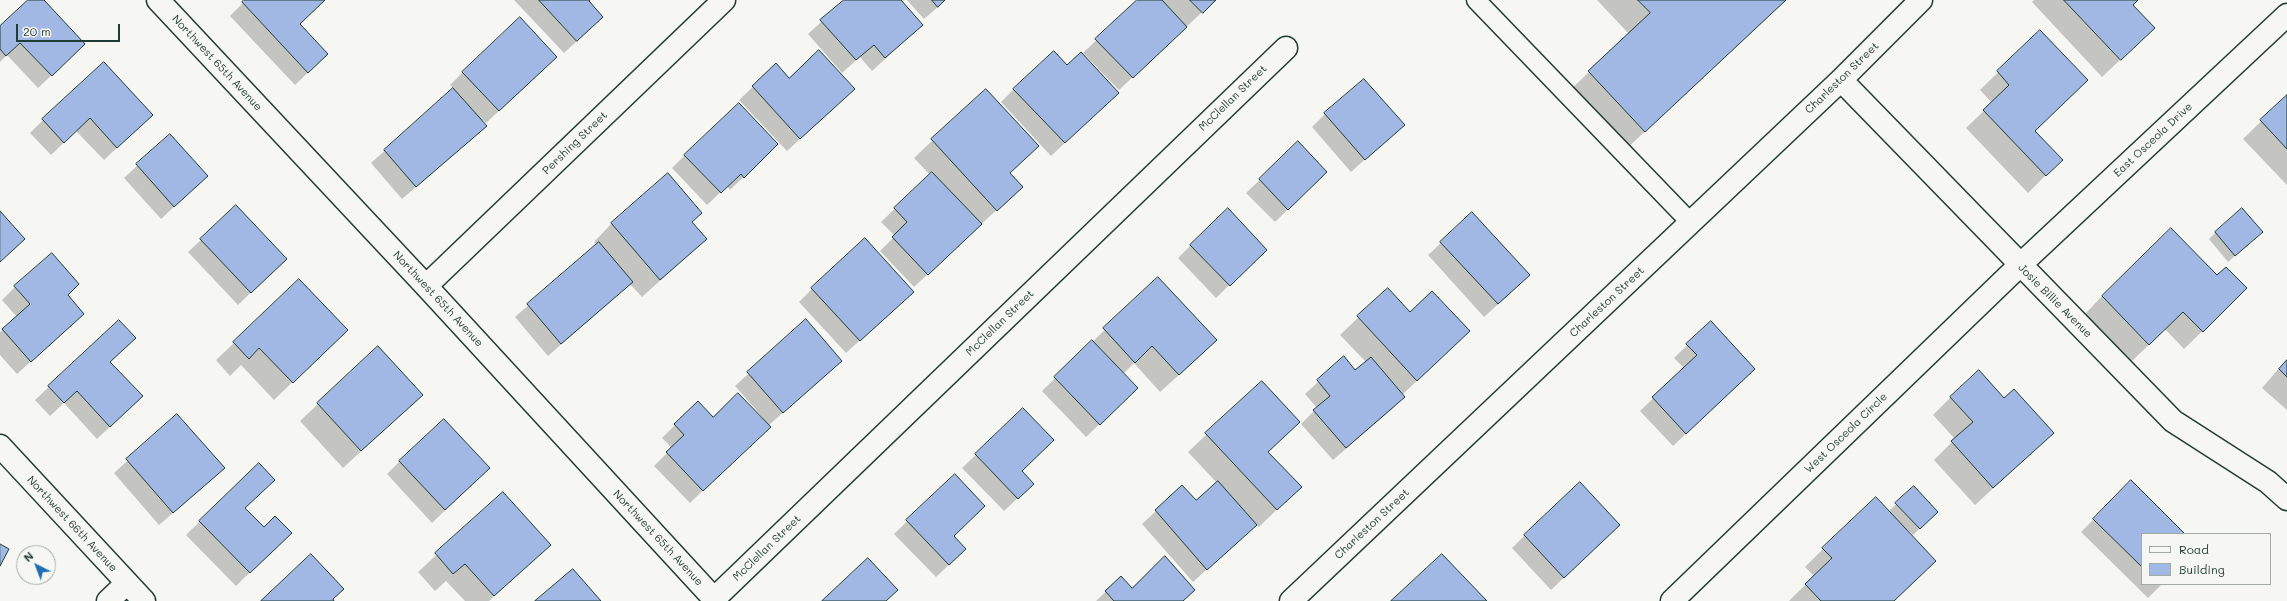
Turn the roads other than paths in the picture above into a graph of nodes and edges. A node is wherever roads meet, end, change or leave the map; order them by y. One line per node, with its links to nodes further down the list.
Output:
1 (158, 0): 10 (street, Northwest 65th Avenue)
2 (724, 0): 10 (street, Pershing Street)
3 (1476, 0): 8 (lane)
4 (1922, 0): 7 (street, Charleston Street)
5 (2287, 15): 9 (street, East Osceola Drive)
6 (1286, 48): 14 (street, McClellan Street)
7 (1841, 80): 8 (street, Charleston Street); 9 (street, Josie Billie Avenue)
8 (1691, 223): 17 (street, Charleston Street)
9 (2020, 265): 12 (street, Josie Billie Avenue); 18 (street, West Osceola Circle)
10 (426, 286): 14 (street, Northwest 65th Avenue)
11 (0, 446): 13 (street, Northwest 66th Avenue)
12 (2287, 499)
13 (127, 583): 15 (street); 16 (street, Northwest 66th Avenue)
14 (715, 600)
15 (108, 601)
16 (144, 601)
17 (1291, 601)
18 (1672, 601)

